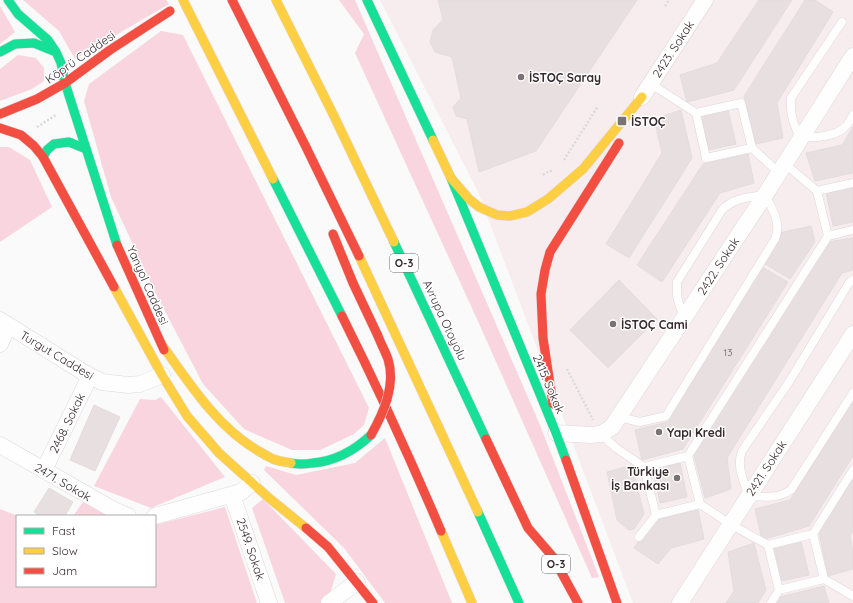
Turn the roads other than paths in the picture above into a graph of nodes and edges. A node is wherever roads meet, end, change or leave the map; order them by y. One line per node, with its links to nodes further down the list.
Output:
1 (8, 0): 10 (main road, Yanyol Caddesi)
2 (183, 0): 75 (main road)
3 (232, 0): 24 (main road)
4 (276, 0): 62 (main road, Avrupa Otoyolu / O-3)
5 (367, 0): 27 (main road)
6 (705, 0): 13 (street, 2423. Sokak)
7 (170, 11): 12 (main road, Köprü Caddesi)
8 (842, 22): 21 (lane)
9 (0, 52): 10 (main road, Köprü Caddesi)
10 (56, 52): 12 (main road, Yanyol Caddesi)
11 (853, 56): 21 (street, 2422. Sokak)
12 (65, 83): 16 (main road, Köprü Caddesi); 23 (main road, Yanyol Caddesi)
13 (651, 84): 14 (street, 2423. Sokak); 15 (lane)
14 (642, 97): 18 (main road); 27 (main road)
15 (696, 113): 22 (lane); 22 (lane)
16 (0, 114)
17 (853, 115): 21 (lane)
18 (630, 124)
19 (0, 128): 25 (main road)
20 (624, 136): 47 (main road)
21 (801, 137): 26 (street, 2422. Sokak)
22 (752, 148): 26 (lane)
23 (86, 149): 25 (main road); 40 (main road, Yanyol Caddesi)
24 (308, 151): 29 (main road); 76 (main road)
25 (43, 157): 41 (main road)
26 (781, 168): 30 (lane); 31 (street, 2422. Sokak)
27 (450, 178): 47 (main road, 2415. Sokak)
28 (853, 183): 30 (lane)
29 (316, 188)
30 (818, 191): 34 (lane)
31 (764, 195): 36 (street, 2422. Sokak); 36 (lane); 45 (lane)
32 (328, 224): 40 (main road, bridge)
33 (853, 230): 34 (lane)
34 (828, 236): 49 (lane)
35 (853, 280): 56 (lane)
36 (684, 317): 45 (street, 2422. Sokak)
37 (4, 323): 39 (street); 42 (street, Turgut Caddesi)
38 (853, 334): 56 (street, 2421. Sokak)
39 (0, 344)
40 (162, 345): 44 (main road, Yanyol Caddesi)
41 (162, 375): 42 (street, Turgut Caddesi); 53 (main road)
42 (90, 376): 51 (street, 2468. Sokak)
43 (853, 393): 56 (lane)
44 (193, 402)
45 (619, 417): 46 (street, 2422. Sokak)
46 (597, 427): 47 (street); 50 (lane)
47 (556, 433): 78 (main road, 2415. Sokak)
48 (0, 445): 51 (street, 2471. Sokak)
49 (688, 456): 50 (lane); 57 (lane)
50 (644, 467): 58 (lane)
51 (44, 470): 59 (street, 2471. Sokak)
52 (853, 470): 63 (lane)
53 (252, 483): 54 (street); 66 (main road)
54 (232, 495): 60 (street); 72 (street, 2549. Sokak)
55 (279, 495): 66 (main road)
56 (748, 496): 61 (street, 2421. Sokak)
57 (700, 504): 58 (lane); 61 (lane)
58 (656, 514): 64 (lane)
59 (126, 515)
60 (156, 516)
61 (730, 524): 65 (lane); 79 (street, 2421. Sokak)
62 (528, 528): 67 (main road); 77 (main road, Avrupa Otoyolu / O-3)
63 (813, 534): 65 (lane); 68 (lane)
64 (639, 537)
65 (768, 545): 70 (lane)
66 (328, 547): 69 (main road)
67 (540, 554)
68 (824, 579): 70 (lane); 71 (lane)
69 (357, 582): 73 (street); 74 (main road)
70 (779, 590): 80 (lane)
71 (853, 596)
72 (269, 603)
73 (329, 603)
74 (373, 603)
75 (472, 603)
76 (519, 603)
77 (578, 603)
78 (617, 603)
79 (680, 603)
80 (771, 603)

